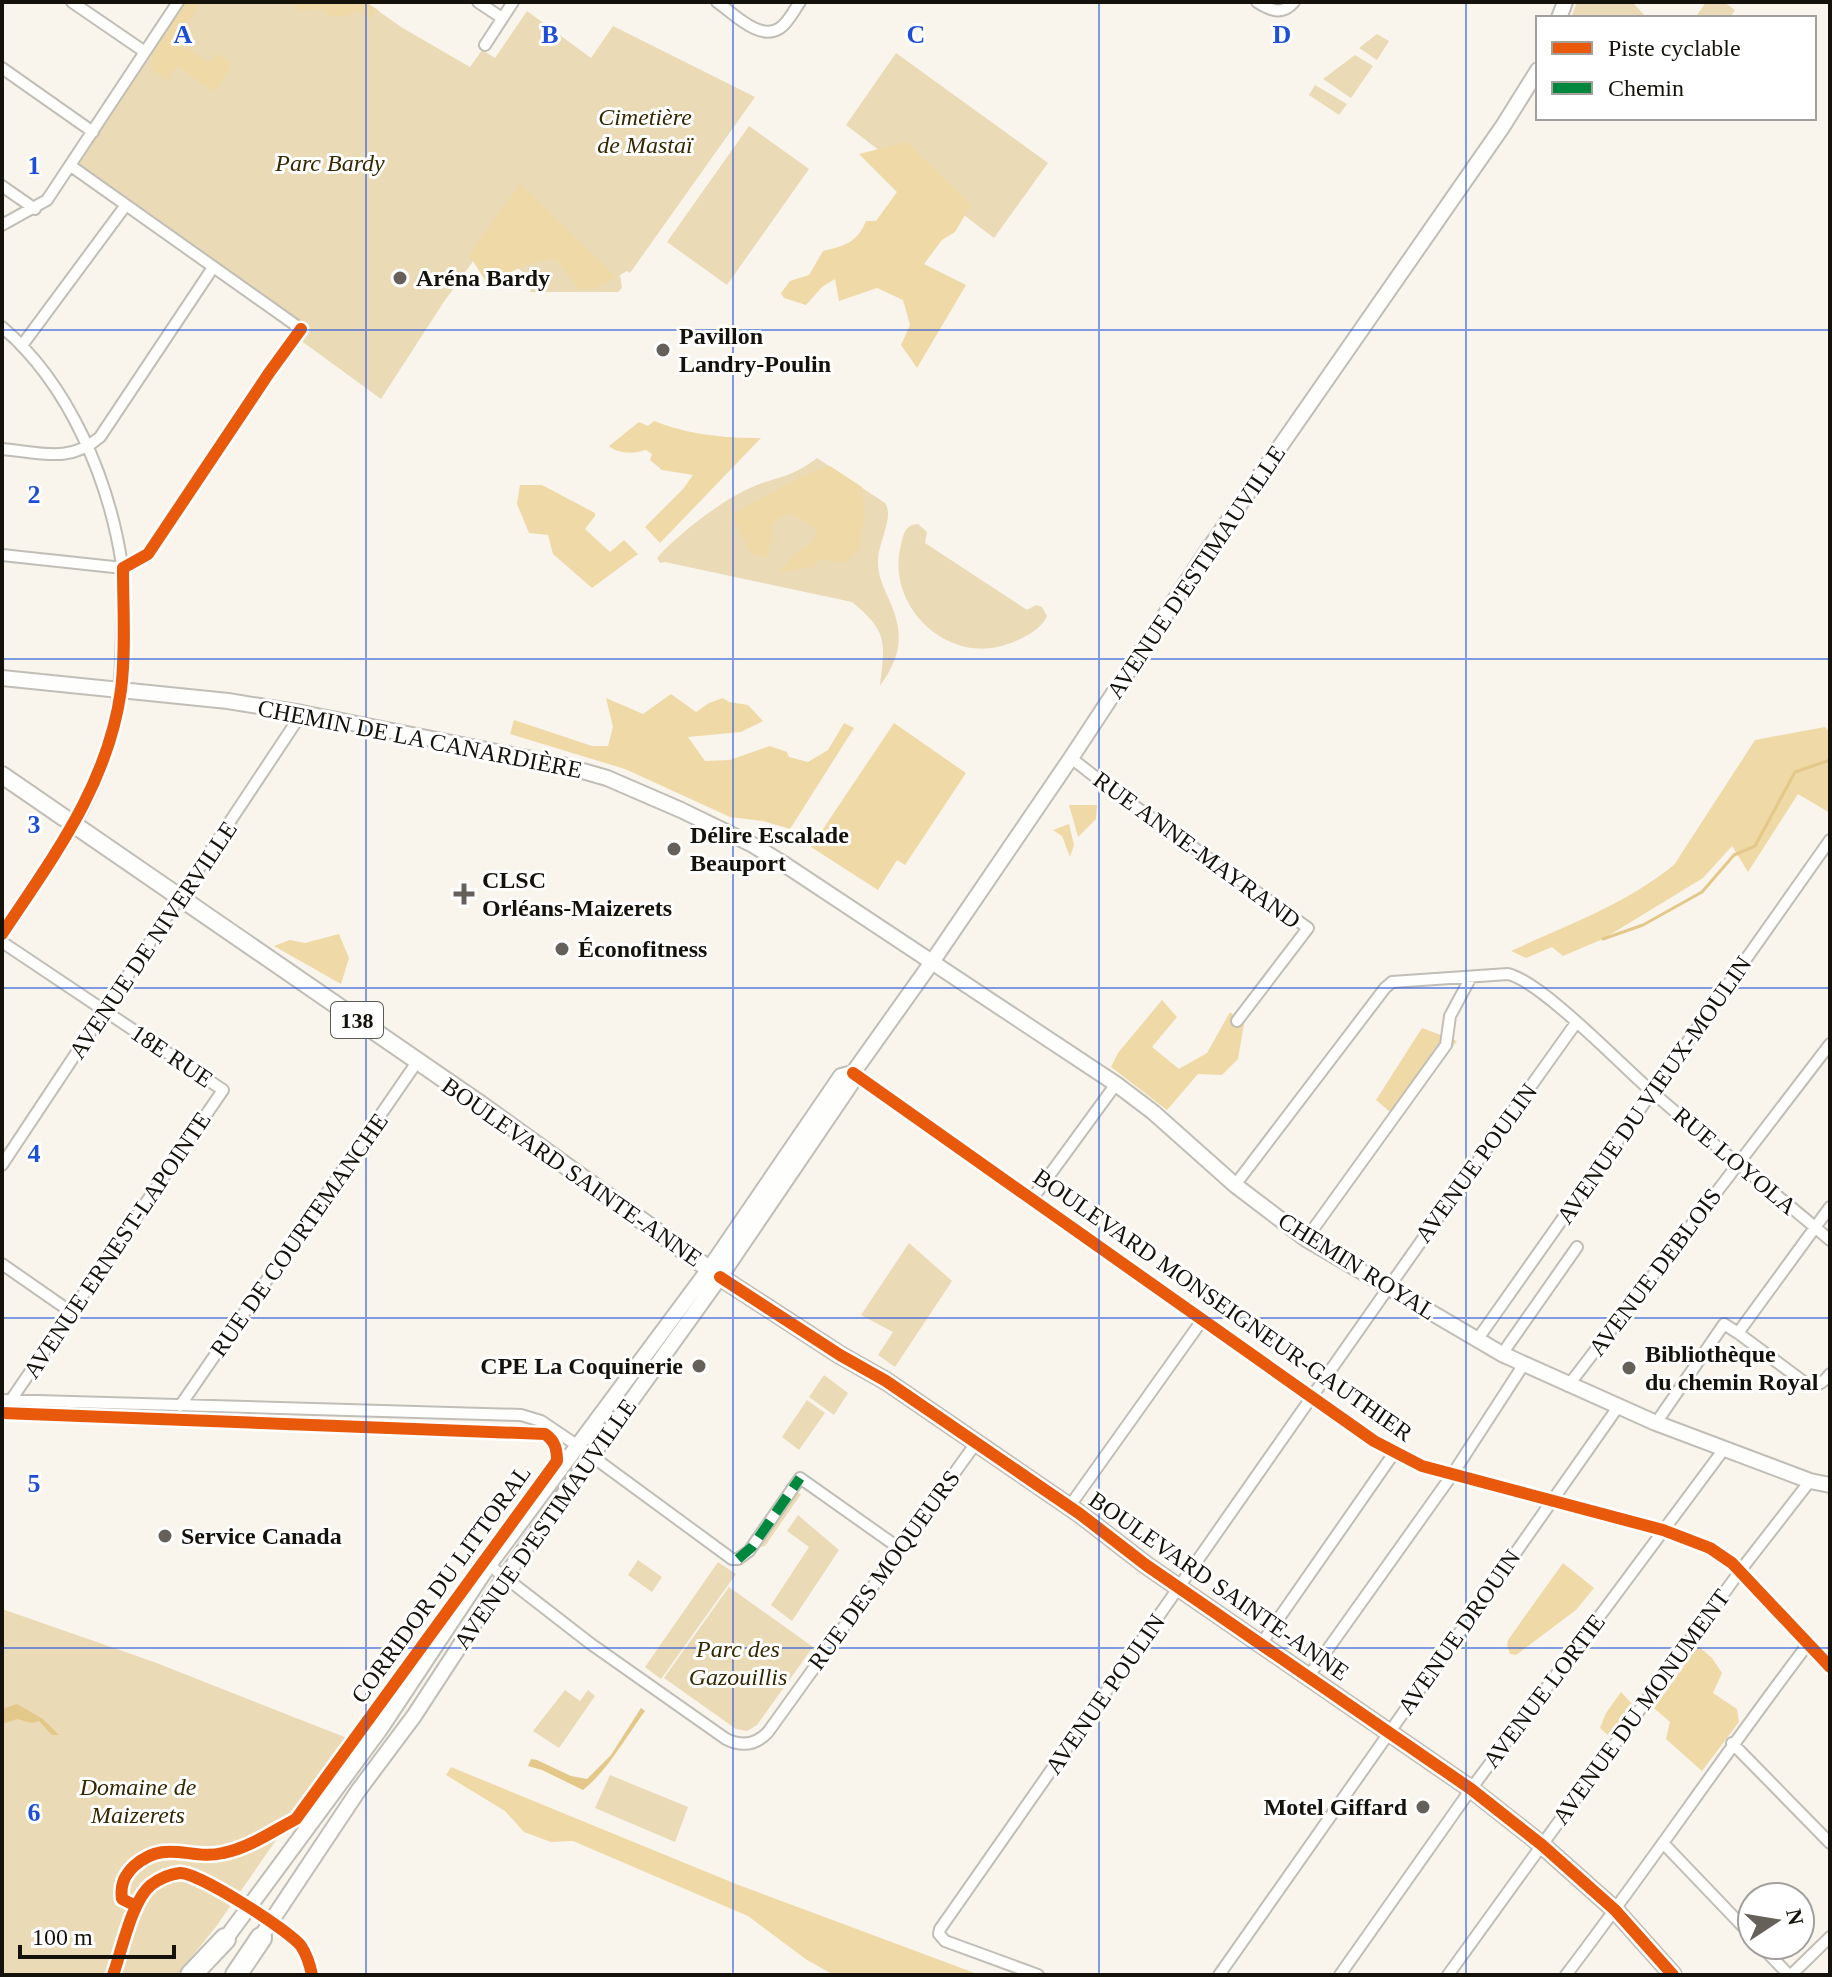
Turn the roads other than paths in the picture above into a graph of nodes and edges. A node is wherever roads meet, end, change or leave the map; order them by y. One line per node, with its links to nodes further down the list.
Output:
1 (72, 2): 11 (street)
2 (178, 2): 11 (street)
3 (478, 2): 9 (street)
4 (513, 2): 9 (street)
5 (717, 2): 6 (street)
6 (800, 2)
7 (1257, 2): 8 (street)
8 (1294, 2)
9 (502, 18): 10 (street)
10 (485, 45)
11 (145, 52): 14 (street)
12 (2, 68): 14 (street)
13 (1536, 73): 30 (main road, AVENUE D'ESTIMAUVILLE)
14 (93, 132): 15 (street)
15 (71, 166): 17 (street); 18 (street)
16 (2, 186): 18 (street)
17 (126, 205): 20 (street); 22 (street)
18 (35, 209): 19 (street)
19 (2, 225)
20 (212, 269): 23 (street); 26 (street)
21 (2, 327): 22 (street)
22 (23, 344): 23 (street)
23 (87, 448): 24 (street); 26 (street)
24 (2, 449)
25 (2, 555): 26 (street)
26 (123, 568): 28 (street)
27 (2, 678): 28 (main road, CHEMIN DE LA CANARDIÈRE)
28 (121, 689): 29 (main road, CHEMIN DE LA CANARDIÈRE); 32 (street)
29 (302, 713): 34 (street, AVENUE DE NIVERVILLE); 37 (main road, CHEMIN DE LA CANARDIÈRE)
30 (1071, 758): 37 (main road, AVENUE D'ESTIMAUVILLE); 40 (street, RUE ANNE-MAYRAND)
31 (2, 775): 32 (main road, BOULEVARD SAINTE-ANNE / 138)
32 (75, 825): 34 (main road, BOULEVARD SAINTE-ANNE / 138); 35 (street)
33 (1830, 840): 47 (street, AVENUE DU VIEUX-MOULIN)
34 (181, 899): 39 (street, AVENUE DE NIVERVILLE); 43 (main road, BOULEVARD SAINTE-ANNE / 138)
35 (2, 934)
36 (2, 942): 39 (street, 18E RUE)
37 (932, 962): 44 (main road, AVENUE D'ESTIMAUVILLE); 45 (main road, CHEMIN ROYAL)
38 (1471, 977): 41 (street, RUE LOYOLA); 50 (street, RUE LOYOLA); 54 (street)
39 (105, 1011): 46 (street, 18E RUE); 49 (street, AVENUE DE NIVERVILLE)
40 (1237, 1021)
41 (1576, 1023): 47 (street, RUE LOYOLA); 59 (street, AVENUE POULIN)
42 (1830, 1044): 48 (street, AVENUE DEBLOIS)
43 (417, 1062): 58 (main road, BOULEVARD SAINTE-ANNE / 138); 70 (street, RUE DE COURTEMANCHE)
44 (853, 1073): 51 (street, BOULEVARD MONSEIGNEUR-GAUTHIER); 58 (main road, AVENUE D'ESTIMAUVILLE)
45 (1116, 1084): 50 (main road, CHEMIN ROYAL); 51 (street)
46 (223, 1090): 60 (street, AVENUE ERNEST-LAPOINTE)
47 (1652, 1092): 48 (street, RUE LOYOLA); 63 (street, AVENUE DU VIEUX-MOULIN)
48 (1739, 1162): 53 (street, RUE LOYOLA); 67 (street, AVENUE DEBLOIS)
49 (2, 1165)
50 (1235, 1185): 54 (main road, CHEMIN ROYAL)
51 (1032, 1199): 61 (street, BOULEVARD MONSEIGNEUR-GAUTHIER)
52 (1830, 1207): 53 (street)
53 (1815, 1228): 55 (street, RUE LOYOLA); 62 (street)
54 (1306, 1239): 59 (main road, CHEMIN ROYAL)
55 (1830, 1240)
56 (1577, 1247): 64 (street)
57 (2, 1264): 60 (street)
58 (715, 1273): 73 (main road, BOULEVARD SAINTE-ANNE / 138); 74 (main road, AVENUE D'ESTIMAUVILLE); 77 (main road, AVENUE D'ESTIMAUVILLE)
59 (1386, 1288): 63 (main road, CHEMIN ROYAL); 68 (street, AVENUE POULIN)
60 (71, 1312): 69 (street, AVENUE ERNEST-LAPOINTE)
61 (1203, 1319): 68 (street, BOULEVARD MONSEIGNEUR-GAUTHIER); 82 (street)
62 (1738, 1333): 66 (street); 72 (street)
63 (1477, 1340): 64 (main road, CHEMIN ROYAL)
64 (1502, 1354): 65 (main road, CHEMIN ROYAL)
65 (1524, 1364): 67 (main road, CHEMIN ROYAL); 78 (street)
66 (1830, 1374)
67 (1568, 1386): 71 (main road, CHEMIN ROYAL)
68 (1313, 1399): 76 (street, BOULEVARD MONSEIGNEUR-GAUTHIER); 88 (street, AVENUE POULIN)
69 (7, 1400): 70 (street)
70 (180, 1406): 74 (street)
71 (1618, 1407): 72 (main road, CHEMIN ROYAL); 81 (street, AVENUE DROUIN)
72 (1656, 1423): 75 (main road, CHEMIN ROYAL)
73 (976, 1443): 82 (main road, BOULEVARD SAINTE-ANNE / 138); 84 (street, RUE DES MOQUEURS)
74 (578, 1446): 77 (street); 85 (main road, AVENUE D'ESTIMAUVILLE)
75 (1724, 1449): 79 (main road, CHEMIN ROYAL); 83 (street, AVENUE LORTIE)
76 (1394, 1453): 78 (street, BOULEVARD MONSEIGNEUR-GAUTHIER); 89 (street)
77 (591, 1455): 84 (street); 87 (main road, AVENUE D'ESTIMAUVILLE)
78 (1452, 1475): 81 (street, BOULEVARD MONSEIGNEUR-GAUTHIER); 92 (street)
79 (1810, 1481): 80 (main road, CHEMIN ROYAL); 86 (street, AVENUE DU MONUMENT)
80 (1830, 1485)
81 (1551, 1501): 83 (street, BOULEVARD MONSEIGNEUR-GAUTHIER); 93 (street, AVENUE DROUIN)
82 (1069, 1507): 88 (main road, BOULEVARD SAINTE-ANNE / 138)
83 (1663, 1530): 86 (street, BOULEVARD MONSEIGNEUR-GAUTHIER); 95 (street, AVENUE LORTIE)
84 (899, 1548): 87 (street, RUE DES MOQUEURS)
85 (489, 1565): 87 (street, RUE DES MOQUEURS); 103 (main road, AVENUE D'ESTIMAUVILLE)
86 (1740, 1571): 90 (street, BOULEVARD MONSEIGNEUR-GAUTHIER); 98 (street, AVENUE DU MONUMENT)
87 (504, 1578): 102 (main road, AVENUE D'ESTIMAUVILLE)
88 (1180, 1587): 89 (main road, BOULEVARD SAINTE-ANNE / 138); 107 (street, AVENUE POULIN)
89 (1261, 1644): 92 (main road, BOULEVARD SAINTE-ANNE / 138)
90 (1808, 1644): 91 (street, BOULEVARD MONSEIGNEUR-GAUTHIER); 94 (street)
91 (1830, 1667)
92 (1308, 1677): 93 (main road, BOULEVARD SAINTE-ANNE / 138)
93 (1389, 1731): 95 (main road, BOULEVARD SAINTE-ANNE / 138); 108 (street, AVENUE DROUIN)
94 (1732, 1743): 96 (street); 97 (street)
95 (1471, 1789): 98 (main road, BOULEVARD SAINTE-ANNE / 138); 109 (street, AVENUE LORTIE)
96 (1663, 1843): 99 (street); 100 (street)
97 (1830, 1843)
98 (1542, 1845): 99 (main road, BOULEVARD SAINTE-ANNE / 138); 110 (street, AVENUE DU MONUMENT)
99 (1615, 1910): 111 (street); 112 (main road, BOULEVARD SAINTE-ANNE / 138)
100 (1736, 1919)
101 (1830, 1937): 113 (street)
102 (261, 1938): 106 (highway)
103 (225, 1939): 104 (highway); 105 (main road, AVENUE D'ESTIMAUVILLE)
104 (191, 1975)
105 (202, 1975)
106 (235, 1975)
107 (1038, 1975)
108 (1219, 1975)
109 (1340, 1975)
110 (1448, 1975)
111 (1566, 1975)
112 (1673, 1975)
113 (1790, 1975)

